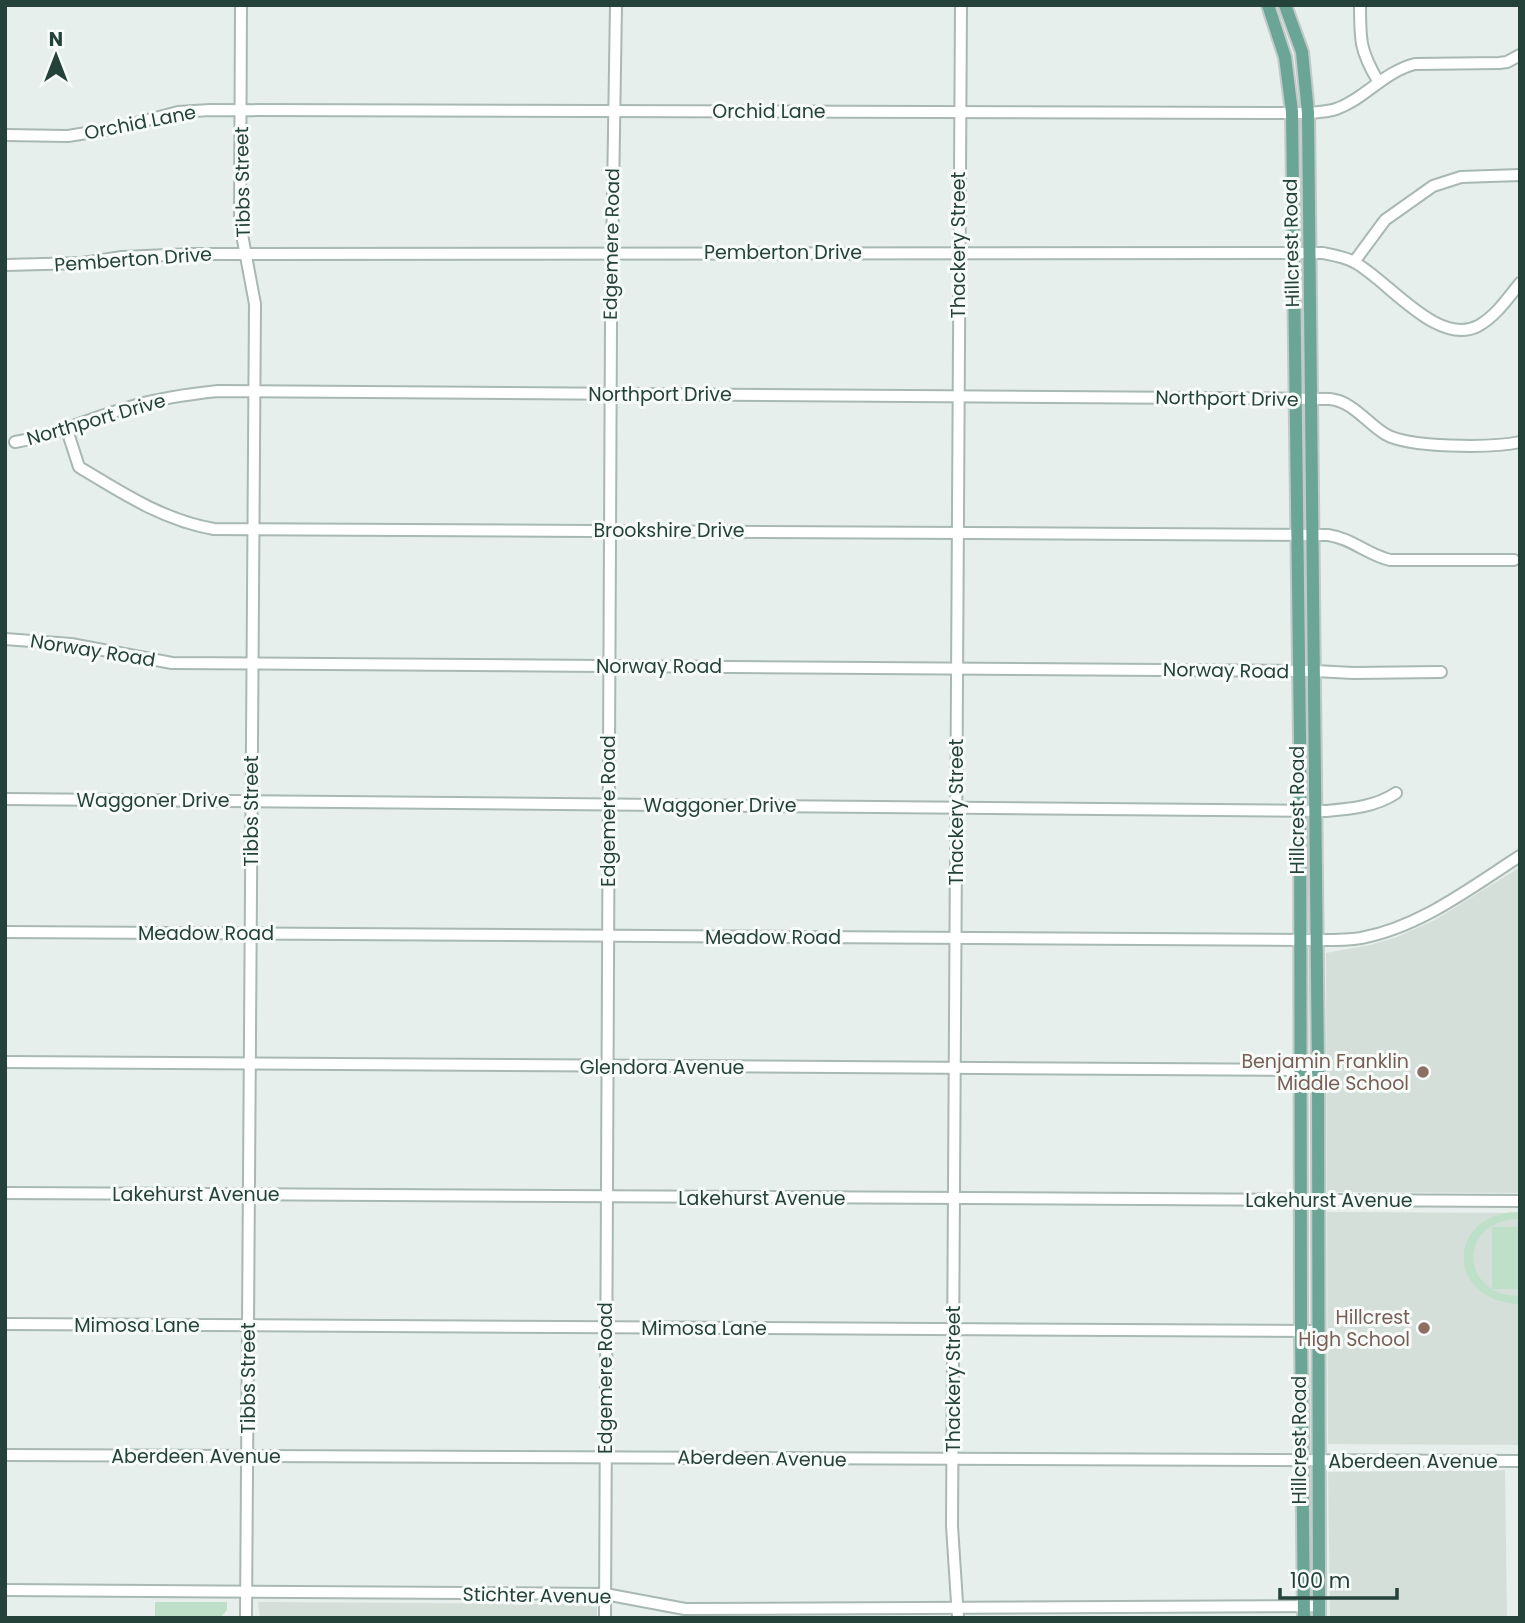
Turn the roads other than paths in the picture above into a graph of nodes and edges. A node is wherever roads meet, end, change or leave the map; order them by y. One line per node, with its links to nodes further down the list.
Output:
1 (241, 5): 9 (street, Tibbs Street)
2 (616, 5): 10 (street, Edgemere Road)
3 (961, 5): 11 (street, Thackery Street)
4 (1268, 5): 12 (main road, Hillcrest Road)
5 (1284, 5): 13 (main road, Hillcrest Road)
6 (1360, 5): 8 (street)
7 (1520, 55): 8 (street, Orchid Lane)
8 (1378, 81): 13 (street, Orchid Lane)
9 (241, 110): 10 (street, Orchid Lane); 14 (street, Orchid Lane); 18 (street, Tibbs Street)
10 (614, 111): 11 (street, Orchid Lane); 16 (street, Edgemere Road)
11 (959, 111): 12 (street, Orchid Lane); 17 (street, Thackery Street)
12 (1292, 112): 13 (street, Orchid Lane); 19 (main road, Hillcrest Road)
13 (1308, 113): 20 (main road, Hillcrest Road)
14 (5, 135)
15 (1520, 175): 21 (street)
16 (612, 252): 17 (street, Pemberton Drive); 18 (street, Pemberton Drive); 25 (street, Edgemere Road)
17 (958, 252): 19 (street, Pemberton Drive); 26 (street, Thackery Street)
18 (246, 253): 22 (street, Pemberton Drive); 24 (street, Tibbs Street)
19 (1294, 253): 20 (street, Pemberton Drive); 27 (main road, Hillcrest Road)
20 (1310, 253): 21 (street, Pemberton Drive); 28 (main road, Hillcrest Road)
21 (1354, 262): 23 (street, Pemberton Drive)
22 (5, 265)
23 (1520, 283)
24 (254, 391): 25 (street, Northport Drive); 29 (street, Northport Drive); 32 (street, Tibbs Street)
25 (611, 394): 26 (street, Northport Drive); 33 (street, Edgemere Road)
26 (958, 396): 27 (street, Northport Drive); 34 (street, Thackery Street)
27 (1296, 399): 28 (street, Northport Drive); 35 (main road, Hillcrest Road)
28 (1312, 399): 31 (street); 36 (main road, Hillcrest Road)
29 (67, 430): 30 (street, Northport Drive); 32 (street, Brookshire Drive)
30 (15, 442)
31 (1520, 442)
32 (253, 530): 33 (street, Brookshire Drive); 39 (street, Tibbs Street)
33 (611, 530): 34 (street, Brookshire Drive); 40 (street, Edgemere Road)
34 (957, 532): 35 (street, Brookshire Drive); 41 (street, Thackery Street)
35 (1297, 535): 36 (street, Brookshire Drive); 42 (main road, Hillcrest Road)
36 (1313, 535): 37 (street, Brookshire Drive); 43 (main road, Hillcrest Road)
37 (1514, 560)
38 (5, 639): 39 (street, Norway Road)
39 (252, 663): 40 (street, Norway Road); 47 (street, Tibbs Street)
40 (609, 666): 41 (street, Norway Road); 48 (street, Edgemere Road)
41 (957, 668): 42 (street, Norway Road); 49 (street, Thackery Street)
42 (1299, 671): 43 (street, Norway Road); 50 (main road, Hillcrest Road)
43 (1315, 671): 44 (street, Norway Road); 50 (main road, Hillcrest Road)
44 (1441, 672)
45 (1396, 793): 50 (street, Waggoner Drive)
46 (5, 799): 47 (street, Waggoner Drive)
47 (250, 800): 48 (street, Waggoner Drive); 53 (street, Tibbs Street)
48 (608, 804): 49 (street, Waggoner Drive); 54 (street, Edgemere Road)
49 (956, 807): 50 (street, Waggoner Drive); 55 (street, Thackery Street)
50 (1308, 811): 56 (main road, Hillcrest Road); 57 (main road, Hillcrest Road)
51 (1520, 856): 57 (street, Meadow Road)
52 (5, 932): 53 (street, Meadow Road)
53 (252, 933): 54 (street, Meadow Road); 59 (street, Tibbs Street)
54 (607, 936): 55 (street, Meadow Road); 60 (street, Edgemere Road)
55 (956, 938): 56 (street, Meadow Road); 61 (street, Thackery Street)
56 (1301, 940): 57 (street, Meadow Road); 62 (main road, Hillcrest Road)
57 (1317, 940): 63 (main road, Hillcrest Road)
58 (5, 1062): 59 (street, Glendora Avenue)
59 (251, 1065): 60 (street, Glendora Avenue); 65 (street, Tibbs Street)
60 (606, 1066): 61 (street, Glendora Avenue); 66 (street, Edgemere Road)
61 (954, 1069): 62 (street, Glendora Avenue); 67 (street, Thackery Street)
62 (1301, 1070): 63 (street, Glendora Avenue); 68 (main road, Hillcrest Road)
63 (1318, 1070): 69 (main road, Hillcrest Road)
64 (5, 1193): 65 (street, Lakehurst Avenue)
65 (250, 1195): 66 (street, Lakehurst Avenue); 72 (street, Tibbs Street)
66 (606, 1196): 67 (street, Lakehurst Avenue); 73 (street, Edgemere Road)
67 (954, 1199): 68 (street, Lakehurst Avenue); 74 (street, Thackery Street)
68 (1302, 1200): 69 (street, Lakehurst Avenue); 76 (main road, Hillcrest Road)
69 (1318, 1200): 70 (street, Lakehurst Avenue); 75 (main road, Hillcrest Road)
70 (1520, 1200)
71 (5, 1324): 72 (street, Mimosa Lane)
72 (248, 1325): 73 (street, Mimosa Lane); 78 (street, Tibbs Street)
73 (605, 1327): 74 (street, Mimosa Lane); 79 (street, Edgemere Road)
74 (953, 1329): 76 (street, Mimosa Lane); 80 (street, Thackery Street)
75 (1318, 1331): 76 (street, Mimosa Lane); 82 (main road, Hillcrest Road)
76 (1301, 1332): 81 (main road, Hillcrest Road)
77 (5, 1455): 78 (street, Aberdeen Avenue)
78 (248, 1456): 79 (street, Aberdeen Avenue); 85 (street, Tibbs Street)
79 (605, 1457): 80 (street, Aberdeen Avenue); 86 (street, Edgemere Road)
80 (952, 1460): 81 (street, Aberdeen Avenue); 89 (street, Thackery Street)
81 (1302, 1461): 82 (street, Aberdeen Avenue); 87 (main road, Hillcrest Road)
82 (1317, 1461): 83 (street, Aberdeen Avenue); 88 (main road, Hillcrest Road)
83 (1520, 1461)
84 (5, 1590): 85 (street, Stichter Avenue)
85 (246, 1592): 86 (street, Stichter Avenue); 90 (street, Tibbs Street)
86 (605, 1594): 89 (street, Stichter Avenue); 91 (street, Edgemere Road)
87 (1304, 1612): 88 (street, Stichter Avenue); 89 (street, Stichter Avenue)
88 (1319, 1612)
89 (958, 1613)
90 (246, 1618)
91 (605, 1618)

